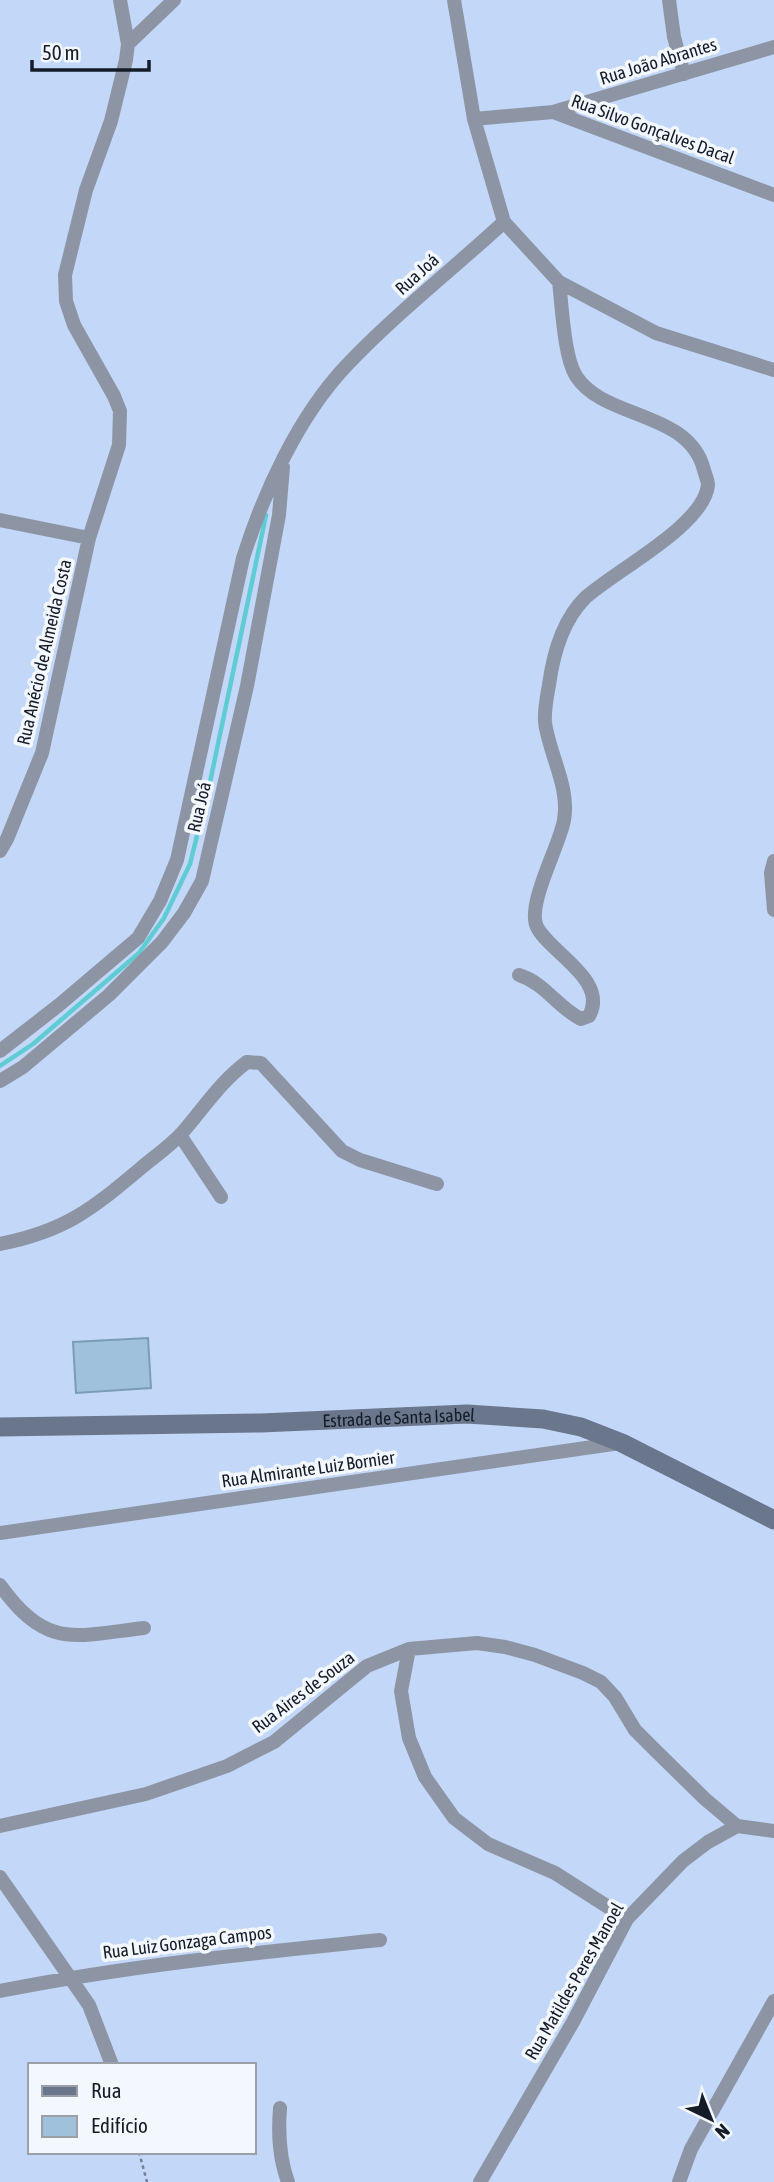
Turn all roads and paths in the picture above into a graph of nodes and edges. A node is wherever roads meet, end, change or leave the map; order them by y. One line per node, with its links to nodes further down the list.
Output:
1 (120, 0): 5 (street)
2 (174, 0): 5 (street)
3 (454, 0): 9 (street)
4 (669, 0): 7 (street)
5 (128, 44): 16 (street, Rua Anécio de Almeida Costa)
6 (774, 47): 7 (street, Rua João Abrantes)
7 (684, 74): 8 (street, Rua João Abrantes)
8 (553, 112): 9 (street, Rua Silvo Gonçalves Dacal); 10 (street, Rua Silvo Gonçalves Dacal)
9 (474, 119): 11 (street)
10 (774, 195)
11 (504, 222): 12 (street); 14 (street, Rua Joá)
12 (559, 282): 13 (street); 20 (street)
13 (774, 370)
14 (284, 458): 21 (street, Rua Joá); 22 (street, Rua Joá)
15 (0, 520): 16 (street)
16 (89, 538): 17 (street, Rua Anécio de Almeida Costa)
17 (0, 850)
18 (774, 861): 19 (street)
19 (774, 910)
20 (519, 975)
21 (0, 1051)
22 (0, 1081)
23 (180, 1135): 24 (street); 25 (street); 26 (street)
24 (437, 1184)
25 (221, 1197)
26 (0, 1244)
27 (0, 1427): 28 (main road, Estrada de Santa Isabel)
28 (622, 1443): 29 (main road, Estrada de Santa Isabel); 30 (street, Rua Almirante Luiz Bornier)
29 (774, 1520)
30 (0, 1533)
31 (0, 1585): 32 (street)
32 (144, 1628)
33 (409, 1649): 34 (street, Rua Aires de Souza); 35 (street, Rua Aires de Souza); 38 (street)
34 (0, 1826)
35 (737, 1826): 36 (street); 38 (street, Rua Matildes Peres Manoel)
36 (774, 1831)
37 (0, 1877): 40 (street)
38 (627, 1919): 48 (street, Rua Matildes Peres Manoel)
39 (380, 1940): 40 (street, Rua Luiz Gonzaga Campos)
40 (71, 1976): 41 (street, Rua Luiz Gonzaga Campos); 43 (street)
41 (0, 1991)
42 (774, 2001): 49 (street)
43 (111, 2063)
44 (279, 2108): 47 (street)
45 (140, 2154): 46 (path)
46 (147, 2182)
47 (288, 2182)
48 (480, 2182)
49 (679, 2182)

